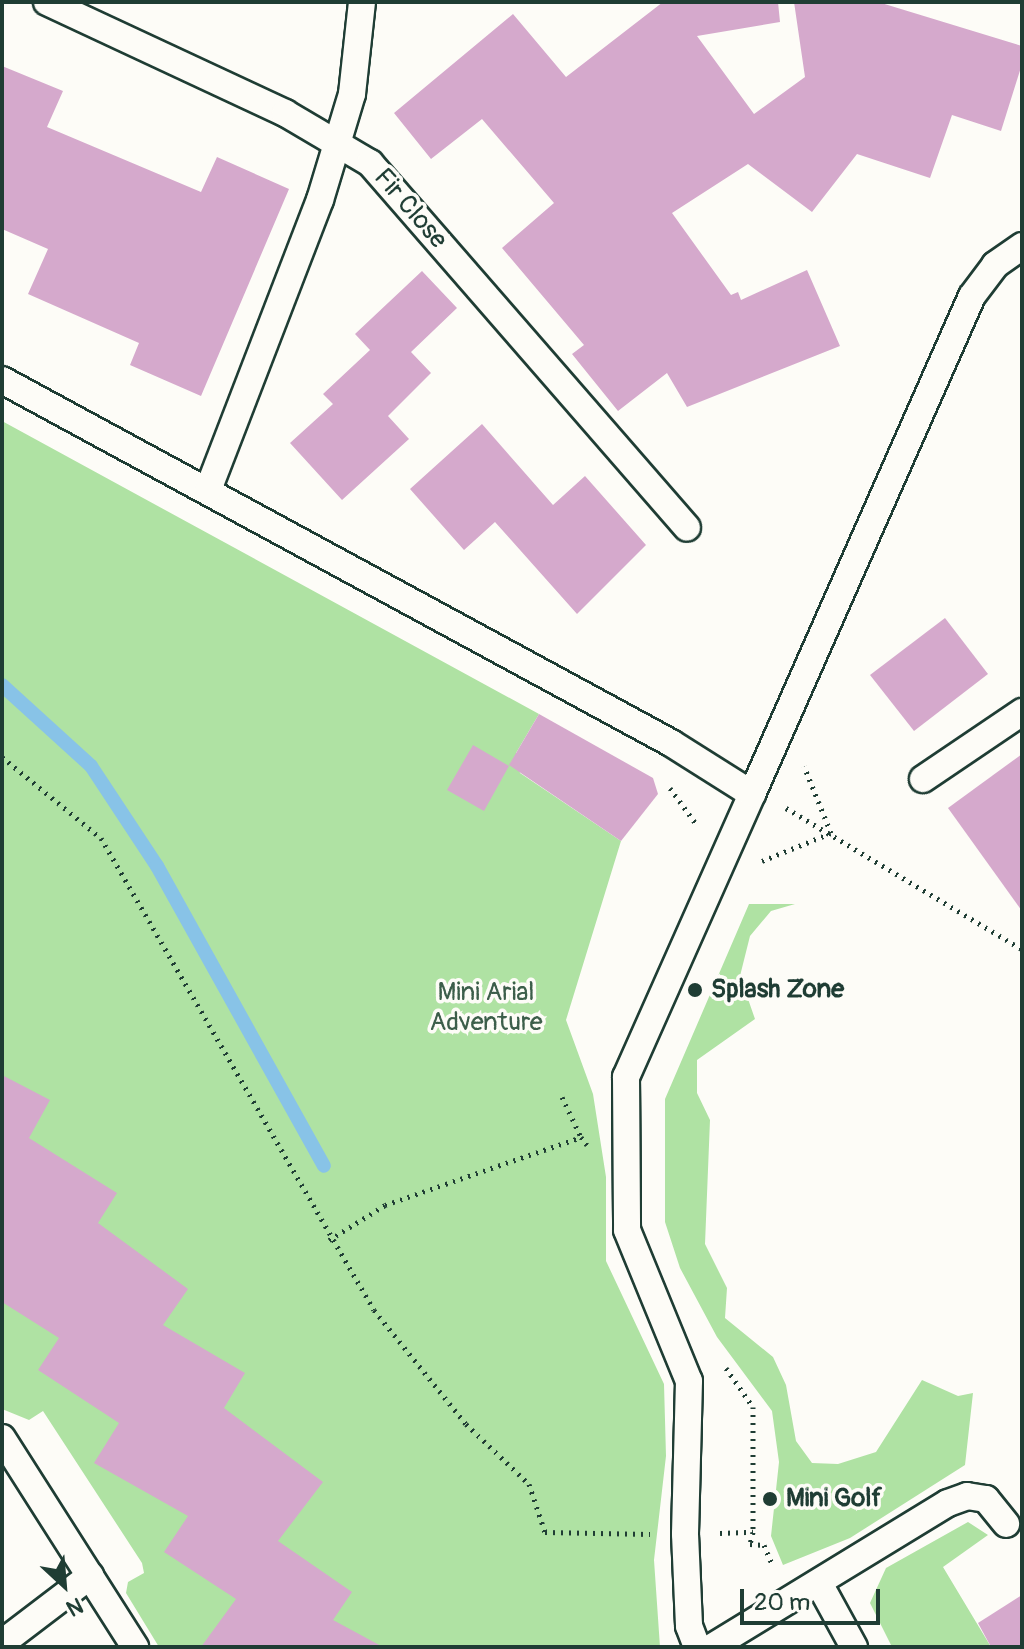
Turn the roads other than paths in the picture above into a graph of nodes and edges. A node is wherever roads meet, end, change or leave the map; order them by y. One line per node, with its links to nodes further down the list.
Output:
1 (47, 2): 3 (lane, Fir Close)
2 (362, 2): 3 (lane)
3 (337, 139): 6 (lane); 7 (lane, Fir Close)
4 (1022, 246): 10 (lane)
5 (2, 380): 6 (lane)
6 (208, 490): 10 (lane)
7 (687, 528)
8 (1022, 712): 9 (lane)
9 (923, 779)
10 (752, 794): 17 (lane)
11 (2, 1438): 13 (lane)
12 (1006, 1524): 14 (lane)
13 (90, 1576): 15 (lane); 16 (lane)
14 (820, 1585): 18 (lane); 19 (lane)
15 (2, 1643)
16 (135, 1647)
17 (697, 1647)
18 (712, 1647)
19 (854, 1647)

